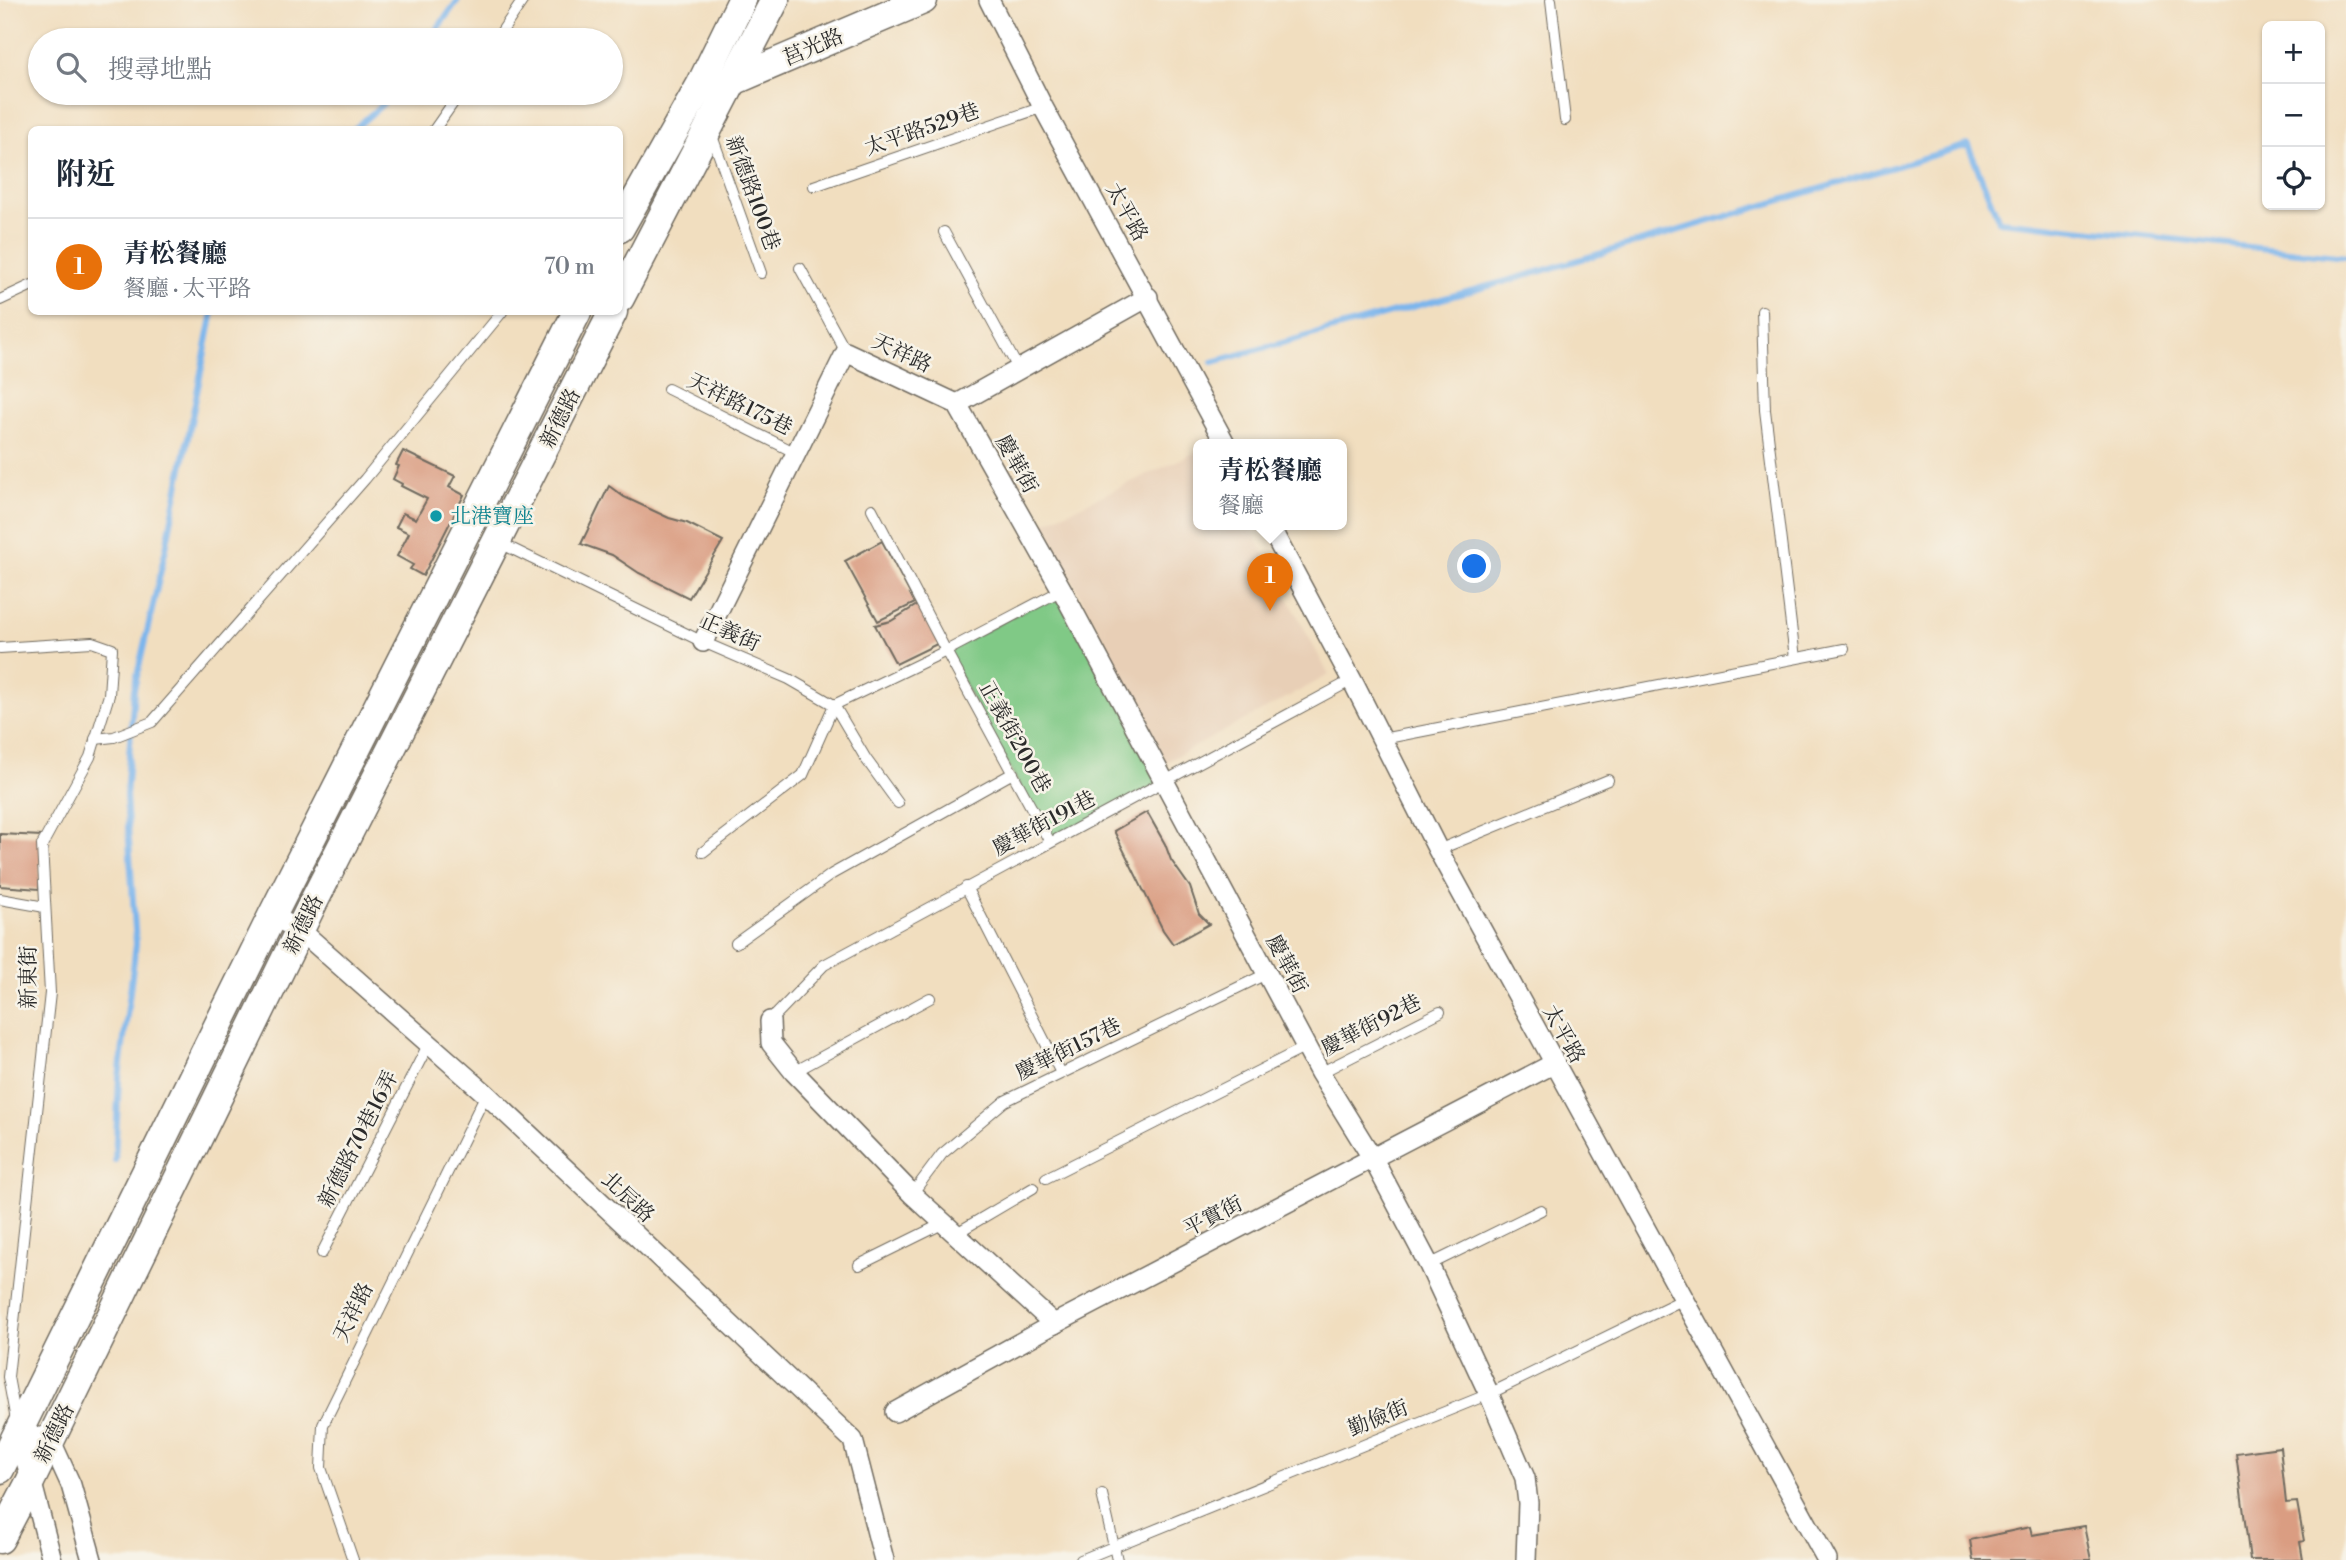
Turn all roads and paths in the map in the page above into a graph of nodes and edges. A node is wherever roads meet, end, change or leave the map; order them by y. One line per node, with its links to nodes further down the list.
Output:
1 (523, 0): 7 (lane)
2 (742, 0): 9 (main road)
3 (775, 0): 8 (main road)
4 (923, 0): 8 (main road, 莒光路)
5 (989, 0): 11 (street, 太平路)
6 (1551, 0): 12 (lane)
7 (504, 28)
8 (733, 81): 9 (main road, 莒光路); 13 (main road)
9 (701, 84): 16 (main road)
10 (452, 105): 14 (lane)
11 (1043, 107): 15 (lane, 太平路529巷); 23 (street, 太平路)
12 (1565, 120)
13 (708, 125): 16 (main road); 20 (lane, 新德路100巷)
14 (437, 126)
15 (814, 186)
16 (643, 206): 17 (main road); 21 (main road)
17 (623, 225)
18 (944, 232): 30 (lane)
19 (800, 268): 29 (lane)
20 (761, 273)
21 (623, 286)
22 (28, 287): 24 (lane)
23 (1148, 297): 30 (street); 33 (street, 太平路)
24 (0, 300)
25 (1762, 311): 43 (lane)
26 (500, 315): 46 (lane)
27 (575, 315): 58 (main road, 新德路)
28 (612, 315): 37 (main road, 新德路)
29 (846, 352): 32 (street, 天祥路); 34 (street, 天祥路)
30 (1018, 370): 32 (street)
31 (668, 389): 34 (lane, 天祥路175巷)
32 (957, 404): 38 (street, 慶華街)
33 (1223, 439)
34 (796, 453): 39 (street, 天祥路)
35 (872, 509): 42 (lane)
36 (1272, 530): 44 (street, 太平路)
37 (498, 542): 39 (lane, 正義街); 59 (main road, 新德路)
38 (1062, 590): 42 (lane); 50 (street, 慶華街)
39 (703, 642): 45 (lane, 正義街)
40 (0, 648): 46 (lane, 新東街)
41 (1844, 649): 43 (lane)
42 (946, 651): 45 (lane); 48 (lane, 正義街200巷)
43 (1795, 658): 47 (lane)
44 (1352, 680): 47 (street, 太平路); 50 (lane, 慶華街191巷)
45 (834, 705): 51 (lane); 54 (lane)
46 (95, 739): 57 (lane, 新東街)
47 (1382, 739): 53 (street, 太平路)
48 (1013, 773): 52 (lane, 正義街200巷); 60 (lane)
49 (1608, 780): 53 (lane)
50 (1164, 781): 52 (lane, 慶華街191巷); 61 (street, 慶華街)
51 (898, 803)
52 (1051, 842): 55 (lane, 慶華街191巷)
53 (1438, 850): 67 (street, 太平路)
54 (703, 852)
55 (966, 887): 64 (lane, 慶華街191巷); 69 (lane)
56 (0, 899): 57 (lane)
57 (45, 907): 85 (lane, 新東街)
58 (272, 916): 59 (street, 北辰路); 85 (main road, 新德路)
59 (300, 930): 65 (street, 北辰路); 86 (main road, 新德路)
60 (736, 943)
61 (1266, 974): 66 (street, 慶華街); 69 (lane, 慶華街157巷)
62 (930, 998): 68 (lane)
63 (1440, 1012): 70 (lane, 慶華街92巷)
64 (770, 1021): 68 (street)
65 (429, 1043): 71 (street, 北辰路); 78 (lane, 新德路70巷16弄)
66 (1306, 1047): 70 (street, 慶華街); 73 (lane)
67 (1555, 1063): 72 (street, 平實街); 81 (street, 太平路)
68 (794, 1072): 75 (street)
69 (1061, 1073): 75 (lane, 慶華街157巷)
70 (1320, 1073): 72 (street, 慶華街)
71 (486, 1094): 94 (lane, 天祥路); 95 (street, 北辰路)
72 (1373, 1159): 80 (street, 慶華街); 82 (street, 平實街)
73 (1046, 1178)
74 (1033, 1188): 77 (lane)
75 (912, 1194): 77 (street)
76 (1541, 1210): 80 (lane)
77 (950, 1228): 79 (lane); 82 (street)
78 (322, 1253)
79 (859, 1265)
80 (1429, 1265): 83 (street, 慶華街)
81 (1684, 1299): 83 (lane, 勤儉街); 99 (street, 太平路)
82 (1055, 1324): 84 (street, 平實街)
83 (1489, 1394): 91 (lane, 勤儉街); 98 (street, 慶華街)
84 (895, 1412)
85 (19, 1434): 86 (street); 87 (main road, 新德路); 88 (street)
86 (50, 1439): 88 (main road, 新德路); 93 (street)
87 (0, 1469)
88 (30, 1482): 90 (main road, 新德路); 92 (street)
89 (1102, 1494): 91 (lane)
90 (0, 1539)
91 (1114, 1546): 96 (lane, 勤儉街); 97 (lane)
92 (52, 1560)
93 (92, 1560)
94 (353, 1560)
95 (884, 1560)
96 (1081, 1560)
97 (1117, 1560)
98 (1526, 1560)
99 (1827, 1560)

